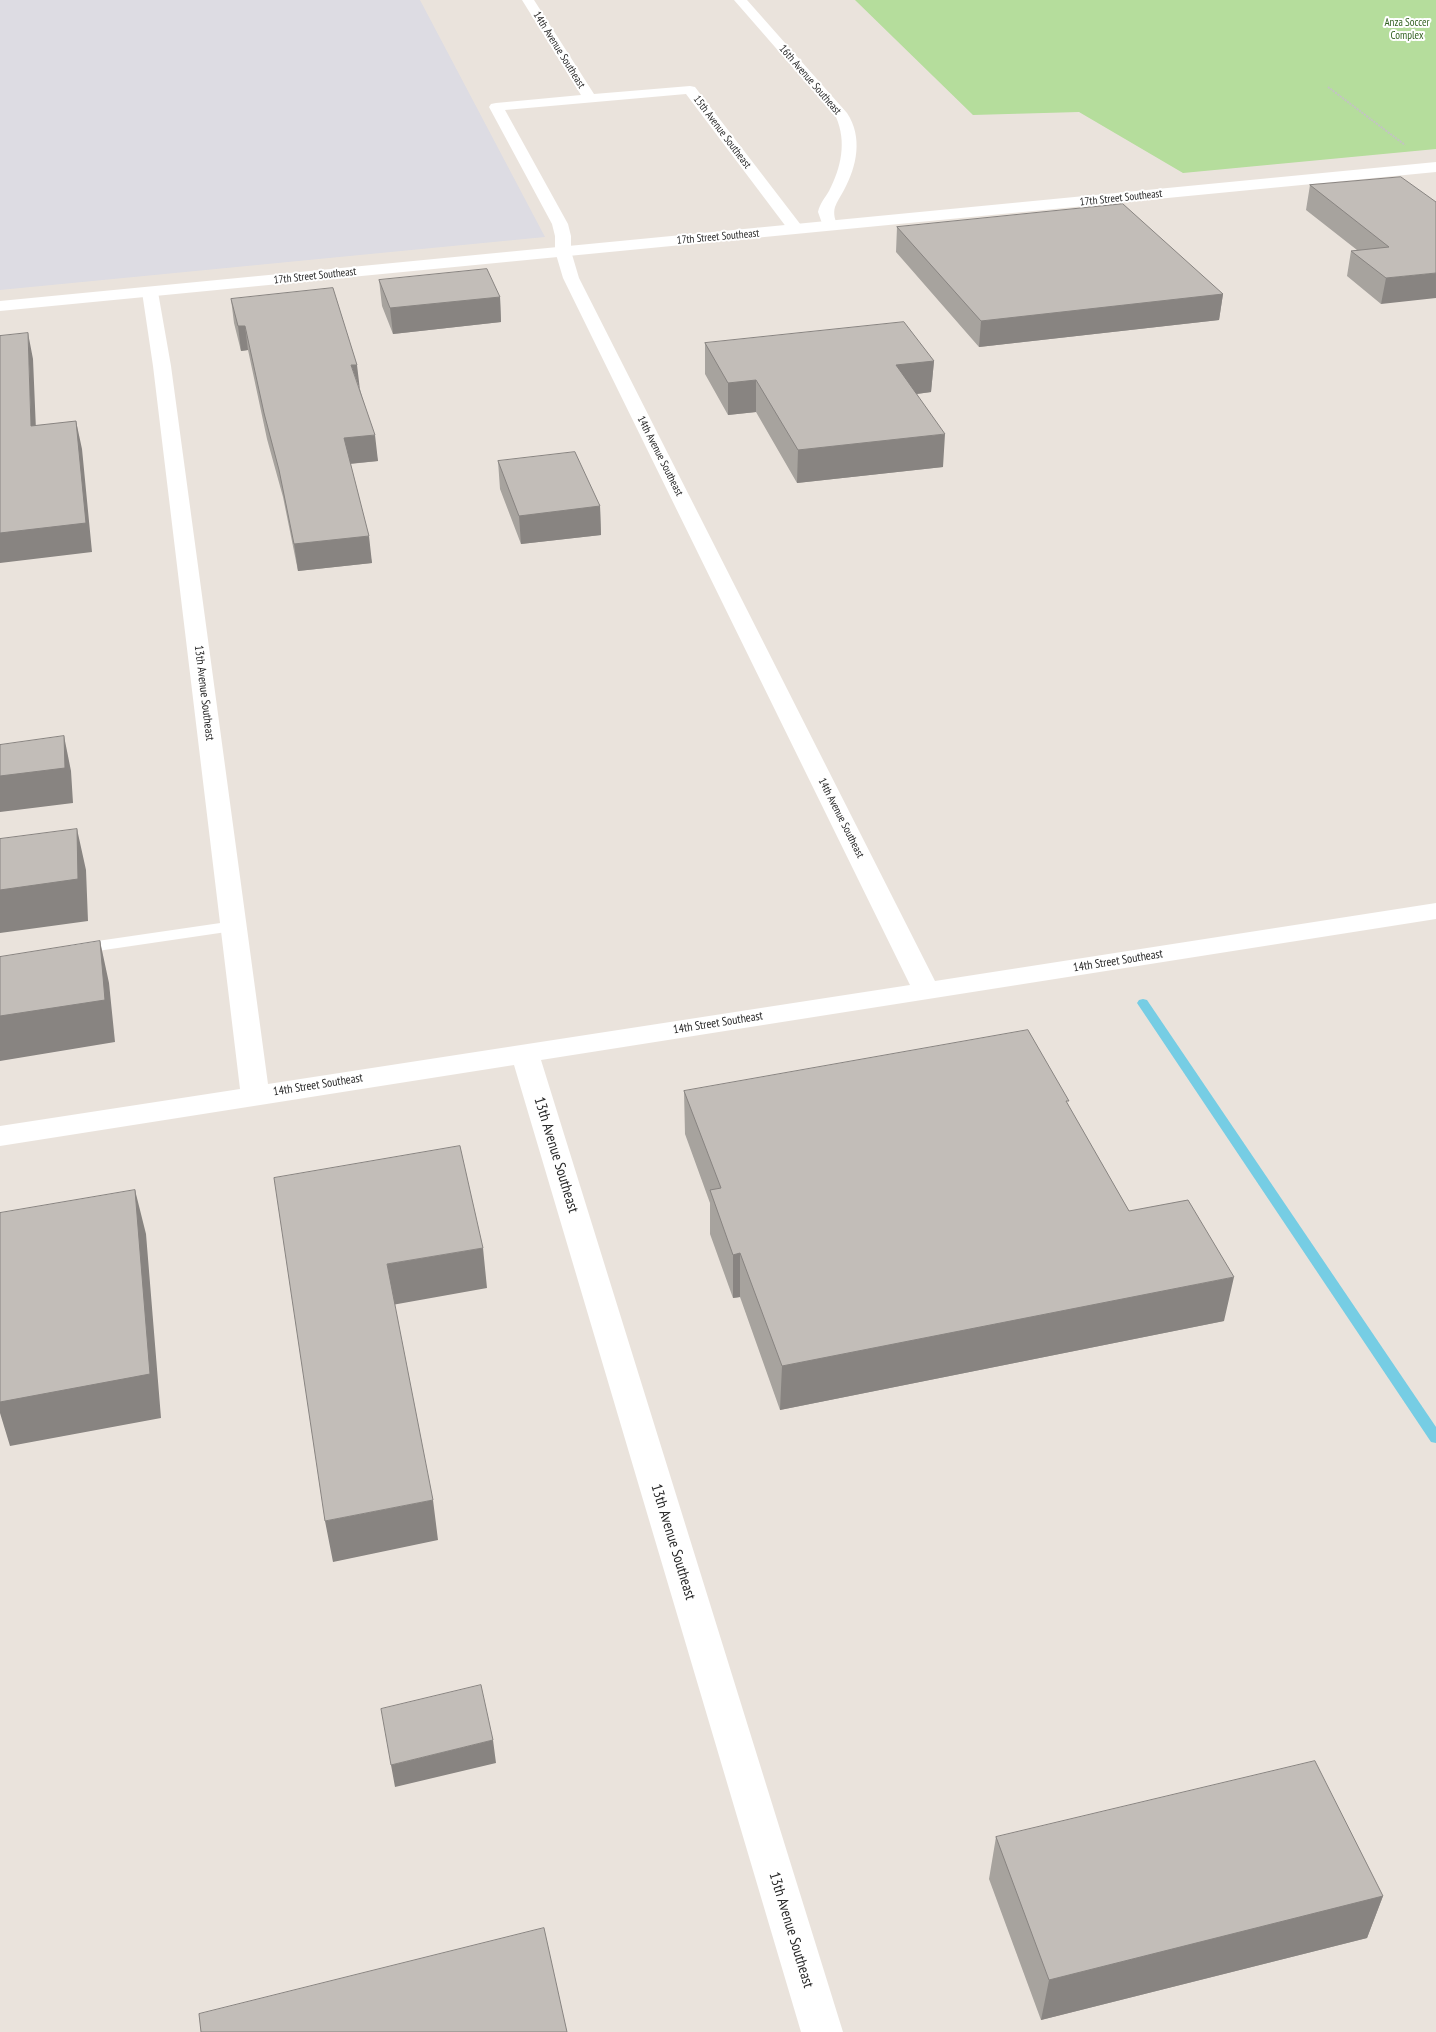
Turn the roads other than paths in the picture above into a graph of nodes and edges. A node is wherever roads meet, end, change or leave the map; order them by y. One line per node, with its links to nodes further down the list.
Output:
1 (528, 0): 3 (street, 14th Avenue Southeast)
2 (740, 0): 5 (street, 16th Avenue Southeast)
3 (590, 99): 6 (street, 15th Avenue Southeast); 7 (street, 14th Avenue Southeast)
4 (1436, 167): 5 (street, 17th Street Southeast)
5 (830, 226): 6 (street, 17th Street Southeast)
6 (796, 229): 7 (street, 17th Street Southeast)
7 (563, 252): 8 (street, 17th Street Southeast); 13 (street, 14th Avenue Southeast)
8 (150, 292): 9 (street, 17th Street Southeast); 11 (street, 13th Avenue Southeast)
9 (0, 306)
10 (1436, 911): 13 (street, 14th Street Southeast)
11 (234, 926): 12 (lane); 15 (street, 13th Avenue Southeast)
12 (58, 952)
13 (927, 991): 14 (street, 14th Street Southeast)
14 (525, 1053): 15 (street, 14th Street Southeast); 17 (street, 13th Avenue Southeast)
15 (256, 1095): 16 (street, 14th Street Southeast)
16 (0, 1136)
17 (822, 2032)

